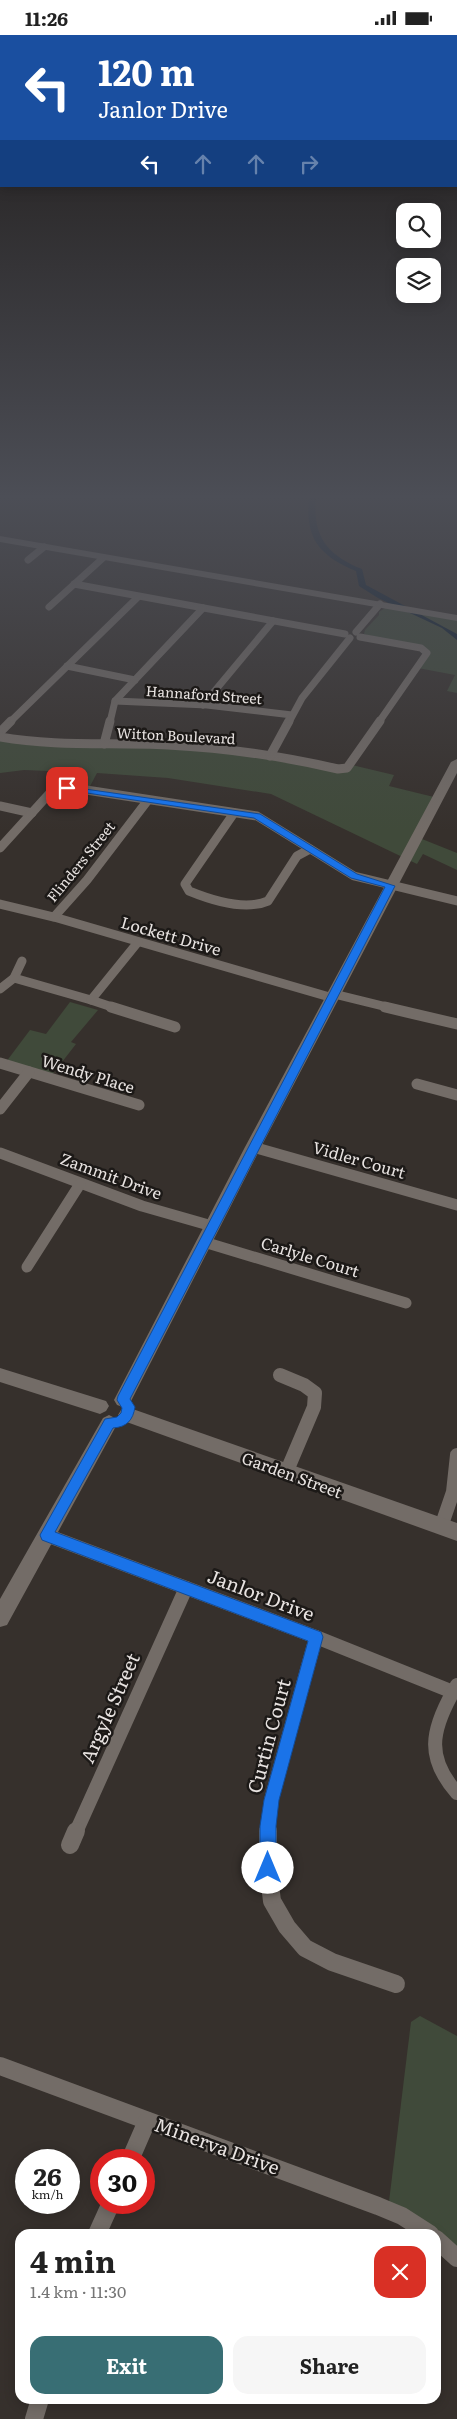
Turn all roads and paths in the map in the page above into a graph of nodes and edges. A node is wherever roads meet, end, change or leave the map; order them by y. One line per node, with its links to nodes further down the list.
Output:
1 (126, 608): 10 (street)
2 (203, 608): 11 (street)
3 (204, 608): 7 (street)
4 (377, 608): 8 (street)
5 (405, 608): 6 (street)
6 (457, 617)
7 (274, 621): 9 (street); 13 (street)
8 (358, 634): 9 (street); 18 (street, Witton Boulevard)
9 (347, 636): 14 (street)
10 (67, 666): 11 (street); 15 (street)
11 (135, 680): 12 (street)
12 (115, 701): 13 (street, Hannaford Street); 17 (street)
13 (203, 705): 14 (street, Hannaford Street)
14 (292, 715): 18 (street)
15 (0, 733)
16 (0, 737): 17 (street, Witton Boulevard)
17 (104, 744): 18 (street, Witton Boulevard)
18 (270, 757)
19 (457, 763): 26 (street)
20 (148, 800): 22 (street); 23 (street); 29 (street, Flinders Street)
21 (0, 807): 22 (street)
22 (32, 813): 24 (street)
23 (234, 813): 25 (street); 25 (street)
24 (0, 848)
25 (310, 849): 26 (street)
26 (390, 886): 27 (street); 34 (street)
27 (457, 901)
28 (0, 904): 29 (street, Lockett Drive)
29 (54, 917): 30 (street, Lockett Drive)
30 (138, 942): 34 (street, Lockett Drive); 35 (street)
31 (22, 961): 32 (street)
32 (14, 978): 33 (street); 35 (street)
33 (0, 989)
34 (333, 996): 36 (street, Lockett Drive); 44 (street)
35 (91, 1000): 37 (street)
36 (457, 1024)
37 (175, 1027)
38 (0, 1063): 39 (street, Wendy Place)
39 (29, 1072): 42 (street, Wendy Place); 43 (street, Wendy Place)
40 (417, 1084): 41 (street)
41 (457, 1095)
42 (139, 1105)
43 (0, 1109)
44 (253, 1147): 47 (street, Vidler Court); 48 (street)
45 (0, 1153): 46 (street, Zammit Drive)
46 (80, 1183): 48 (street, Zammit Drive); 50 (street)
47 (457, 1205)
48 (212, 1226): 49 (street)
49 (204, 1242): 51 (street, Carlyle Court); 54 (street)
50 (27, 1267)
51 (406, 1303)
52 (0, 1375): 55 (street)
53 (280, 1375): 57 (street)
54 (125, 1408): 55 (street); 57 (street, Garden Street)
55 (105, 1414): 59 (street)
56 (457, 1455): 58 (street)
57 (286, 1473): 58 (street, Garden Street)
58 (449, 1530)
59 (46, 1535): 60 (street, Janlor Drive); 61 (street)
60 (186, 1588): 62 (street, Janlor Drive); 65 (street, Argyle Street)
61 (0, 1618)
62 (316, 1637): 63 (street, Janlor Drive); 66 (street, Curtin Court)
63 (455, 1688): 64 (street)
64 (457, 1793)
65 (70, 1845)
66 (396, 1984)
67 (0, 2066): 68 (street, Minerva Drive)
68 (147, 2121): 69 (street); 72 (street, Minerva Drive)
69 (135, 2149)
70 (106, 2214): 71 (street)
71 (99, 2229)
72 (422, 2229)
73 (441, 2244): 74 (street)
74 (457, 2258)
75 (38, 2404): 76 (street)
76 (34, 2419)

